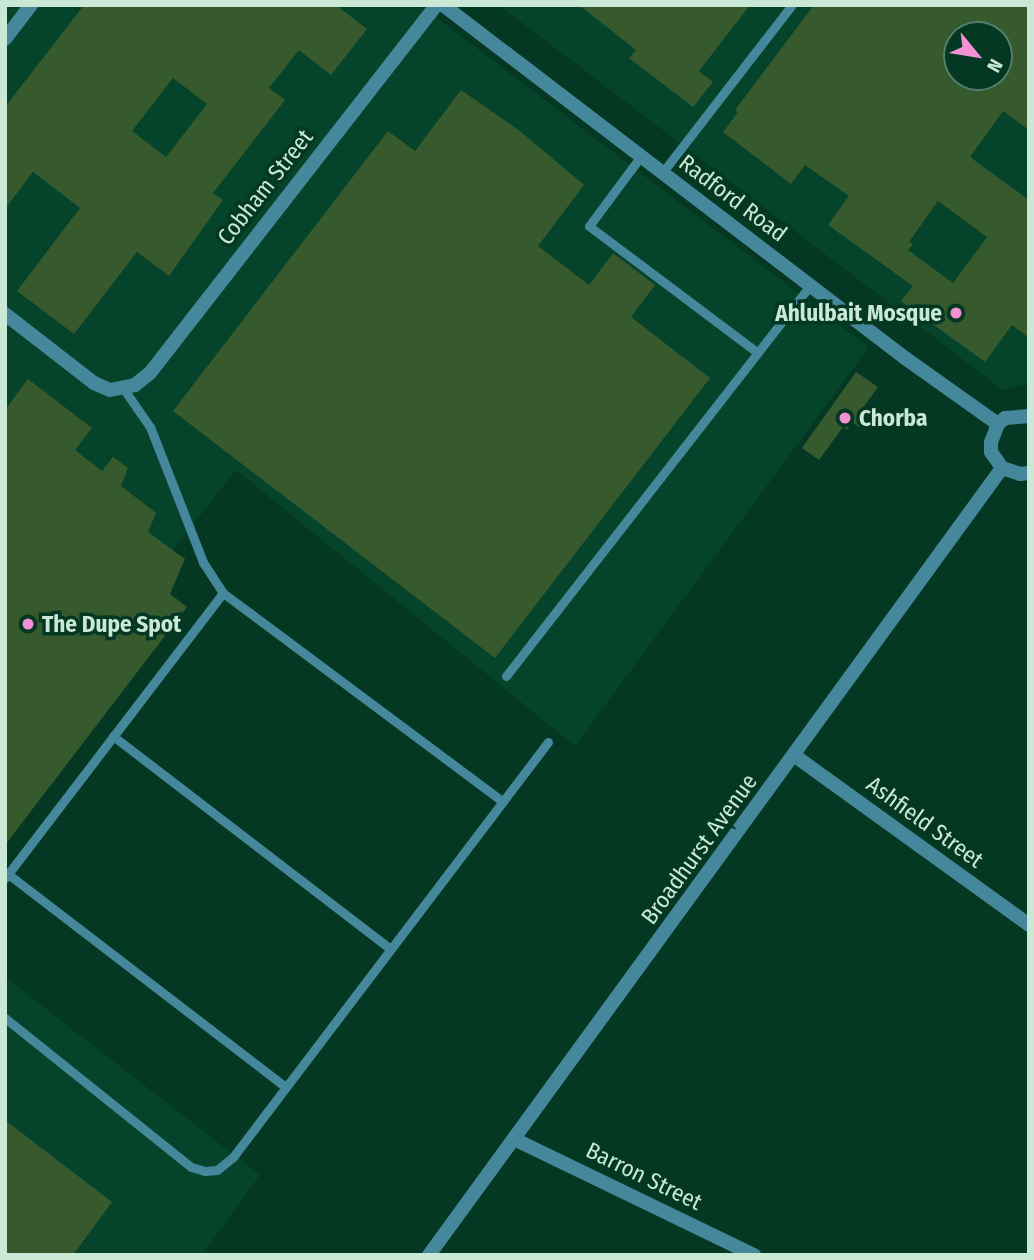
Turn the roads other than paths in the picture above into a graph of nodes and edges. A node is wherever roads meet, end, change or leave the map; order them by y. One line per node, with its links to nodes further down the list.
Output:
1 (31, 5): 5 (street)
2 (436, 5): 11 (street, Cobham Street)
3 (443, 5): 6 (street, Radford Road)
4 (792, 5): 7 (lane)
5 (5, 39)
6 (641, 156): 7 (street, Radford Road); 10 (lane)
7 (662, 173): 8 (street, Radford Road)
8 (810, 285): 10 (lane); 13 (street, Radford Road)
9 (5, 314): 11 (street)
10 (757, 352): 17 (lane)
11 (123, 388): 16 (lane)
12 (1029, 415): 13 (street)
13 (998, 424): 14 (street)
14 (1002, 468): 15 (street); 20 (street, Broadhurst Avenue)
15 (1029, 473)
16 (223, 593): 18 (lane); 21 (lane)
17 (506, 676)
18 (113, 736): 22 (lane); 24 (lane)
19 (548, 742): 21 (lane)
20 (795, 756): 23 (street, Ashfield Street); 27 (street, Broadhurst Avenue)
21 (503, 802): 24 (lane)
22 (7, 876): 26 (lane)
23 (1029, 925)
24 (391, 948): 26 (lane)
25 (5, 1018): 26 (lane)
26 (286, 1087)
27 (514, 1139): 28 (street, Broadhurst Avenue); 29 (street, Barron Street)
28 (429, 1255)
29 (754, 1255)

